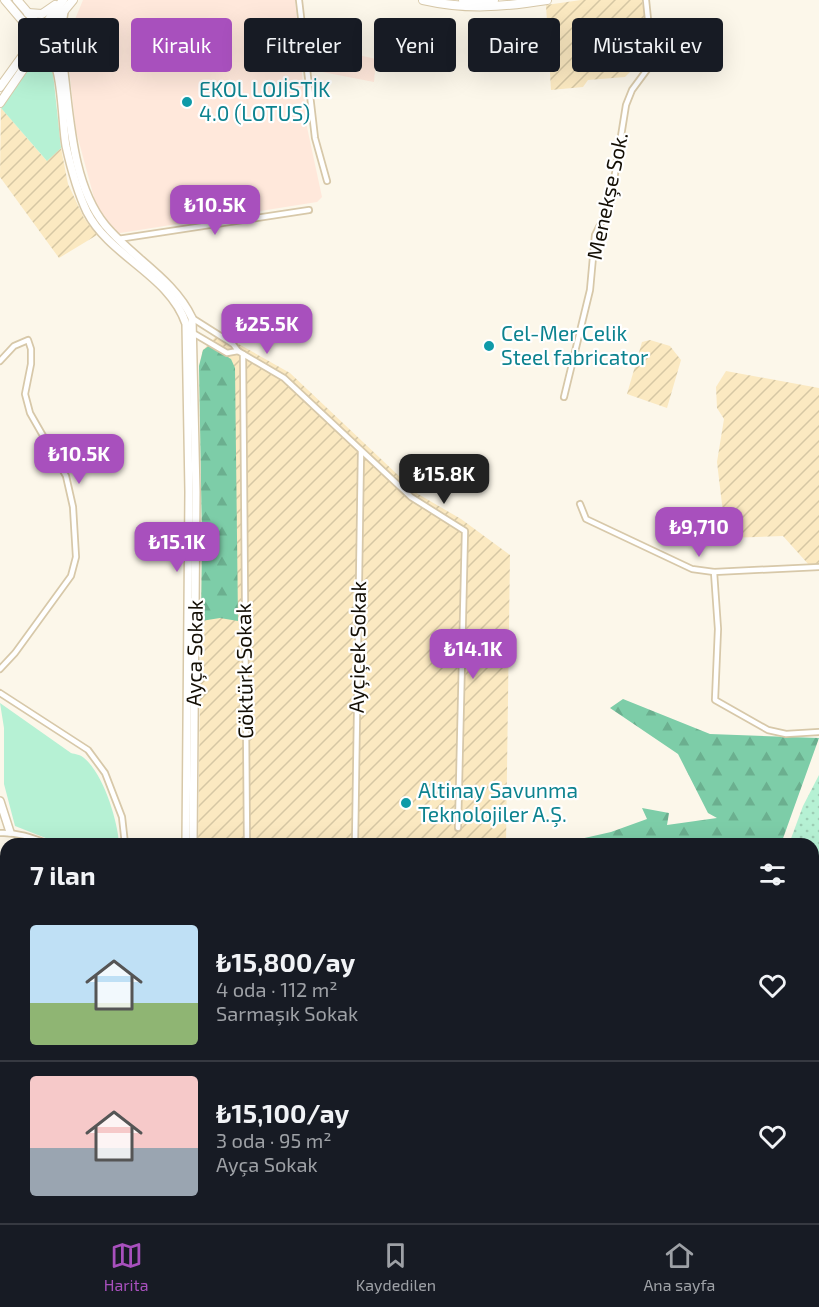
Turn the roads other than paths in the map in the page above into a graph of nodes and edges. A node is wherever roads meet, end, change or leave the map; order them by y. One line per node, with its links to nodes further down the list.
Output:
1 (5, 0): 11 (main road)
2 (17, 0): 10 (main road)
3 (299, 0): 23 (street)
4 (423, 0): 7 (main road)
5 (464, 0): 6 (main road)
6 (494, 0)
7 (547, 0)
8 (646, 0): 35 (street, Menekşe Sok.)
9 (66, 1): 10 (main road); 13 (main road); 14 (street)
10 (28, 13): 12 (main road)
11 (24, 18)
12 (31, 18)
13 (54, 18)
14 (62, 18)
15 (18, 64): 19 (main road)
16 (20, 72): 20 (main road)
17 (57, 72): 22 (street)
18 (64, 72): 22 (street)
19 (0, 87)
20 (3, 95): 21 (main road)
21 (0, 103)
22 (75, 166): 25 (street)
23 (327, 181)
24 (309, 210): 26 (street)
25 (104, 229): 26 (street); 28 (street, Ayça Sokak)
26 (118, 239): 27 (street)
27 (192, 318): 29 (street); 30 (street, Ayça Sokak)
28 (186, 324): 30 (street); 32 (street, Ayça Sokak)
29 (212, 331): 30 (street); 33 (street)
30 (192, 333): 31 (street); 32 (street, Ayça Sokak)
31 (205, 341): 32 (street); 33 (street)
32 (190, 347): 40 (street, Ayça Sokak)
33 (240, 353): 36 (street); 52 (street, Göktürk Sokak)
34 (0, 362): 41 (street)
35 (564, 398)
36 (361, 450): 45 (street); 53 (street, Ayçiçek Sokak)
37 (580, 504): 39 (street)
38 (819, 567): 39 (street)
39 (714, 572): 43 (street)
40 (191, 657): 50 (street, Ayça Sokak); 51 (street, Ayça Sokak)
41 (0, 669)
42 (0, 693): 49 (street)
43 (819, 732)
44 (0, 801): 46 (street)
45 (458, 828)
46 (10, 832): 47 (street); 48 (street)
47 (0, 833)
48 (34, 838)
49 (124, 838)
50 (186, 838)
51 (193, 838)
52 (247, 838)
53 (355, 838)

